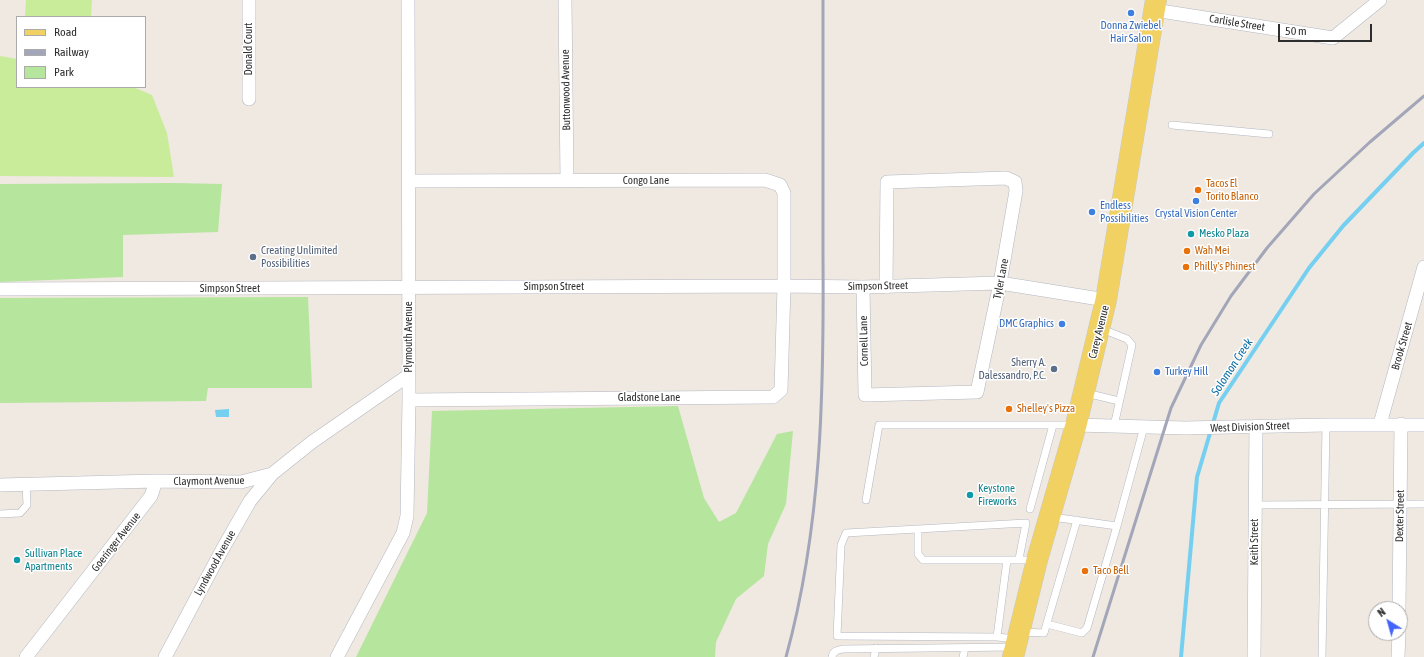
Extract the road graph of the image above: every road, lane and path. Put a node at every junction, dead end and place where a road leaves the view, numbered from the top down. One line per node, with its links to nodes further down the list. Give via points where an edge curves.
1 (249, 0): 6 (street, Donald Court)
2 (408, 0): 9 (street, Plymouth Avenue)
3 (565, 0): 10 (street, Buttonwood Avenue)
4 (1380, 0): 5 (street, Carlisle Street, via 1333,38)
5 (1155, 5): 18 (main road, Carey Avenue)
6 (249, 98)
7 (1172, 125): 8 (lane)
8 (1269, 134)
9 (409, 181): 10 (street, Congo Lane); 14 (street, Plymouth Avenue)
10 (567, 181): 13 (street, Congo Lane, via 765,180 780,184 784,193)
11 (1424, 267): 25 (street, Brook Street)
12 (1000, 283): 16 (street, Simpson Street); 16 (street, Tyler Lane, via 1016,191 1016,182 1006,178 888,182); 18 (street, Simpson Street); 22 (street, Tyler Lane, via 977,392)
13 (784, 286): 14 (street, Simpson Street); 15 (street, Simpson Street); 23 (street, Gladstone Lane, via 781,390 773,397)
14 (409, 287): 17 (street, Simpson Street); 20 (street, Plymouth Avenue)
15 (863, 287): 16 (street, Simpson Street); 22 (street, Cornell Lane)
16 (886, 287)
17 (0, 289)
18 (1106, 300): 19 (main road, Carey Avenue)
19 (1100, 328): 21 (main road, Carey Avenue); 24 (lane, via 1127,339 1132,345)
20 (409, 375): 23 (street, Plymouth Avenue); 34 (street, Claymont Avenue, via 312,442)
21 (1084, 392): 24 (lane); 28 (main road, Carey Avenue)
22 (864, 395)
23 (409, 400): 59 (street, Plymouth Avenue, via 407,516 402,533)
24 (1119, 401): 31 (lane)
25 (1380, 424): 26 (street, West Division Street); 29 (street, West Division Street)
26 (1401, 424): 30 (street, West Division Street); 40 (street, Dexter Street)
27 (1053, 425): 28 (lane); 38 (lane, via 879,425); 43 (lane)
28 (1076, 425): 31 (street, West Division Street); 45 (main road, Carey Avenue)
29 (1326, 425): 32 (street, West Division Street); 42 (lane)
30 (1424, 425)
31 (1114, 426): 33 (street, West Division Street)
32 (1256, 426): 33 (street, West Division Street); 39 (street, Keith Street)
33 (1144, 427): 47 (lane)
34 (272, 474): 35 (street, Claymont Avenue, via 241,482); 58 (street, Lyndwood Avenue, via 250,501)
35 (156, 481): 36 (street, Claymont Avenue); 57 (street, Goeringer Avenue, via 151,496)
36 (26, 484): 37 (street, Claymont Avenue); 44 (lane, via 27,505 20,513)
37 (0, 485)
38 (866, 500)
39 (1255, 504): 42 (lane); 63 (street, Keith Street)
40 (1400, 504): 41 (lane); 42 (lane); 51 (street, Dexter Street)
41 (1424, 504)
42 (1324, 505): 64 (lane)
43 (1030, 509)
44 (0, 514)
45 (1050, 516): 46 (lane); 50 (main road, Carey Avenue)
46 (1077, 520): 47 (lane); 52 (lane)
47 (1117, 526): 52 (lane, via 1088,628 1082,633)
48 (918, 529): 49 (lane, via 918,554 923,560); 50 (lane, via 1026,523); 54 (lane, via 846,533 840,545 837,636)
49 (1007, 560): 50 (lane); 54 (lane)
50 (1028, 560): 54 (main road, Carey Avenue)
51 (1399, 601)
52 (1047, 624): 54 (lane, via 1044,633)
53 (1399, 641): 65 (street)
54 (1012, 642): 56 (lane)
55 (876, 648): 56 (lane); 60 (lane, via 843,649 836,651); 61 (lane)
56 (965, 648): 62 (lane)
57 (26, 657)
58 (165, 657)
59 (337, 657)
60 (832, 657)
61 (874, 657)
62 (963, 657)
63 (1254, 657)
64 (1322, 657)
65 (1398, 657)

